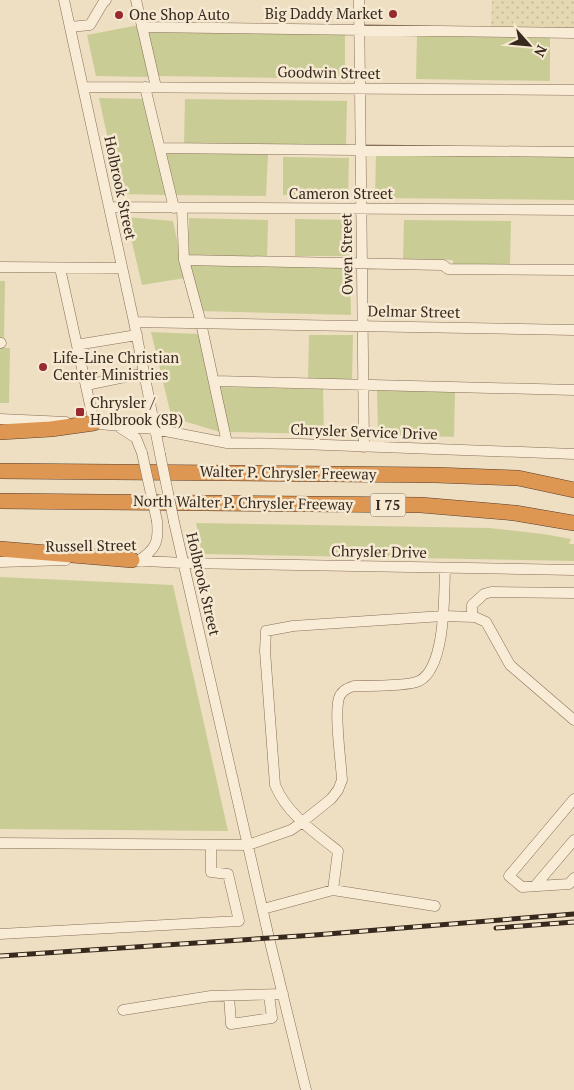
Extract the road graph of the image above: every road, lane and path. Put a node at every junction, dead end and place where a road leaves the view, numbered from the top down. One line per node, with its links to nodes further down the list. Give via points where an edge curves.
1 (64, 0): 5 (street, Holbrook Street)
2 (106, 0): 5 (street, via 90,25)
3 (136, 0): 6 (street)
4 (359, 0): 7 (street, Owen Street)
5 (70, 27): 9 (street, Holbrook Street)
6 (142, 27): 7 (street); 11 (street)
7 (359, 30): 8 (street); 12 (street, Owen Street)
8 (574, 33)
9 (83, 87): 10 (street, Goodwin Street); 17 (street, Holbrook Street)
10 (145, 87): 11 (street, Goodwin Street); 14 (street)
11 (156, 87): 12 (street, Goodwin Street)
12 (360, 88): 13 (street, Goodwin Street); 15 (street, Owen Street)
13 (574, 90)
14 (160, 148): 15 (street); 18 (street)
15 (361, 149): 16 (street); 19 (street, Owen Street)
16 (574, 152)
17 (109, 207): 18 (street, Cameron Street); 25 (street, Holbrook Street)
18 (178, 208): 19 (street, Cameron Street); 21 (street)
19 (361, 209): 20 (street, Cameron Street); 22 (street, Owen Street)
20 (574, 210)
21 (184, 260): 22 (street); 28 (street)
22 (362, 262): 26 (street, via 443,265 448,269); 29 (street, Owen Street)
23 (0, 267): 24 (street)
24 (60, 268): 25 (street); 38 (street)
25 (122, 268): 27 (street, Holbrook Street)
26 (574, 270)
27 (134, 322): 28 (street, Delmar Street); 31 (street, Holbrook Street)
28 (201, 323): 29 (street, Delmar Street); 33 (street)
29 (362, 326): 30 (street, Delmar Street); 35 (street, Owen Street)
30 (574, 330)
31 (136, 335): 32 (street, Holbrook Street); 34 (street, via 82,344)
32 (144, 373): 34 (street); 40 (street, Holbrook Street)
33 (214, 381): 35 (street); 42 (street)
34 (91, 384): 38 (street)
35 (363, 385): 36 (street); 43 (street, Owen Street)
36 (574, 390)
37 (0, 420): 38 (street)
38 (97, 423): 39 (street, Chrysler Service Drive); 41 (highway)
39 (115, 425): 40 (street, Chrysler Service Drive); 52 (street, bridge, via 136,438 157,521 157,541 151,552)
40 (155, 429): 42 (street, Chrysler Service Drive); 54 (street, Holbrook Street, bridge)
41 (0, 432)
42 (227, 443): 43 (street, Chrysler Service Drive)
43 (364, 447): 45 (street, Chrysler Service Drive)
44 (574, 450): 45 (street)
45 (558, 453): 46 (street, Chrysler Service Drive)
46 (574, 454)
47 (0, 471): 48 (highway, Walter P. Chrysler Freeway / I 75, via 435,475 518,478)
48 (574, 490)
49 (0, 501): 50 (highway, North Walter P. Chrysler Freeway / I 75, via 421,505 515,512)
50 (574, 523)
51 (0, 549): 52 (highway)
52 (135, 560): 53 (street, Russell Street); 54 (street, Russell Street)
53 (0, 562)
54 (183, 563): 55 (street, Chrysler Drive); 65 (street, Holbrook Street)
55 (445, 568): 56 (street, Chrysler Drive); 58 (street)
56 (574, 570)
57 (574, 593): 59 (street, via 484,594 472,605)
58 (443, 616): 59 (street); 62 (street, via 437,655 424,678 417,682 354,686 339,697 337,714 342,780 331,800); 62 (street, via 293,626 266,631 274,785)
59 (472, 617): 60 (street, via 486,622 510,665)
60 (574, 720)
61 (574, 798): 68 (street, via 509,876 522,887)
62 (301, 822): 65 (street, via 291,830); 69 (street, via 338,851)
63 (574, 840): 68 (street)
64 (0, 843): 66 (street)
65 (248, 845): 66 (street); 71 (street, Holbrook Street)
66 (211, 846): 72 (street, via 211,872 228,874 239,922)
67 (574, 878): 68 (street, via 570,884)
68 (535, 886)
69 (333, 890): 70 (street); 71 (street)
70 (434, 906)
71 (263, 909): 73 (street, Holbrook Street)
72 (0, 934)
73 (283, 994): 74 (street); 77 (street, Holbrook Street)
74 (269, 995): 75 (street); 75 (street, via 272,1018 231,1024)
75 (229, 996): 76 (street)
76 (122, 1010)
77 (306, 1090)

